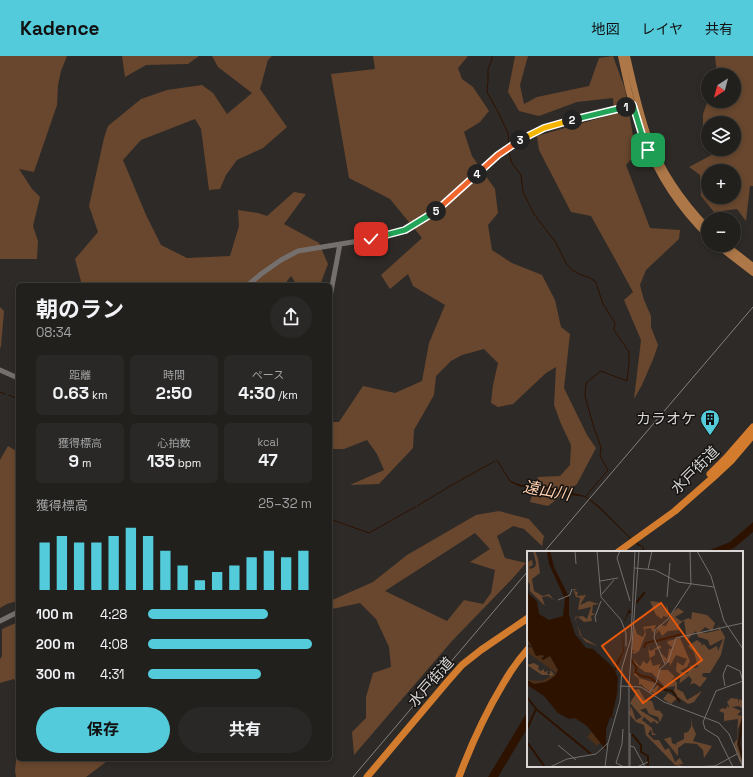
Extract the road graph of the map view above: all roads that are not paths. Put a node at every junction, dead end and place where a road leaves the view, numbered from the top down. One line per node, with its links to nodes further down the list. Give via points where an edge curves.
1 (621, 56): 3 (main road)
2 (627, 56): 3 (main road)
3 (636, 104): 4 (main road, via 668,176); 5 (main road, via 643,138 652,157 672,194); 6 (street, via 544,128 498,155 434,212 405,230)
4 (701, 220)
5 (701, 228)
6 (340, 244): 12 (street, via 298,251 281,260); 13 (street)
7 (728, 252): 9 (main road)
8 (732, 252): 9 (main road)
9 (738, 258): 10 (main road)
10 (750, 265): 11 (main road)
11 (753, 273)
12 (250, 283)
13 (332, 286)
14 (0, 370): 15 (street)
15 (16, 377)
16 (753, 427): 20 (highway, 水戸街道, via 692,493)
17 (753, 435): 19 (highway, 水戸街道)
18 (753, 441): 19 (main road)
19 (731, 460): 20 (highway, 水戸街道, via 675,511)
20 (652, 527): 21 (highway, 水戸街道)
21 (619, 551)
22 (16, 613): 24 (street)
23 (527, 619): 26 (highway, 水戸街道, via 462,665)
24 (0, 621)
25 (527, 650): 27 (highway, via 514,666 489,708)
26 (367, 777)
27 (459, 777)

